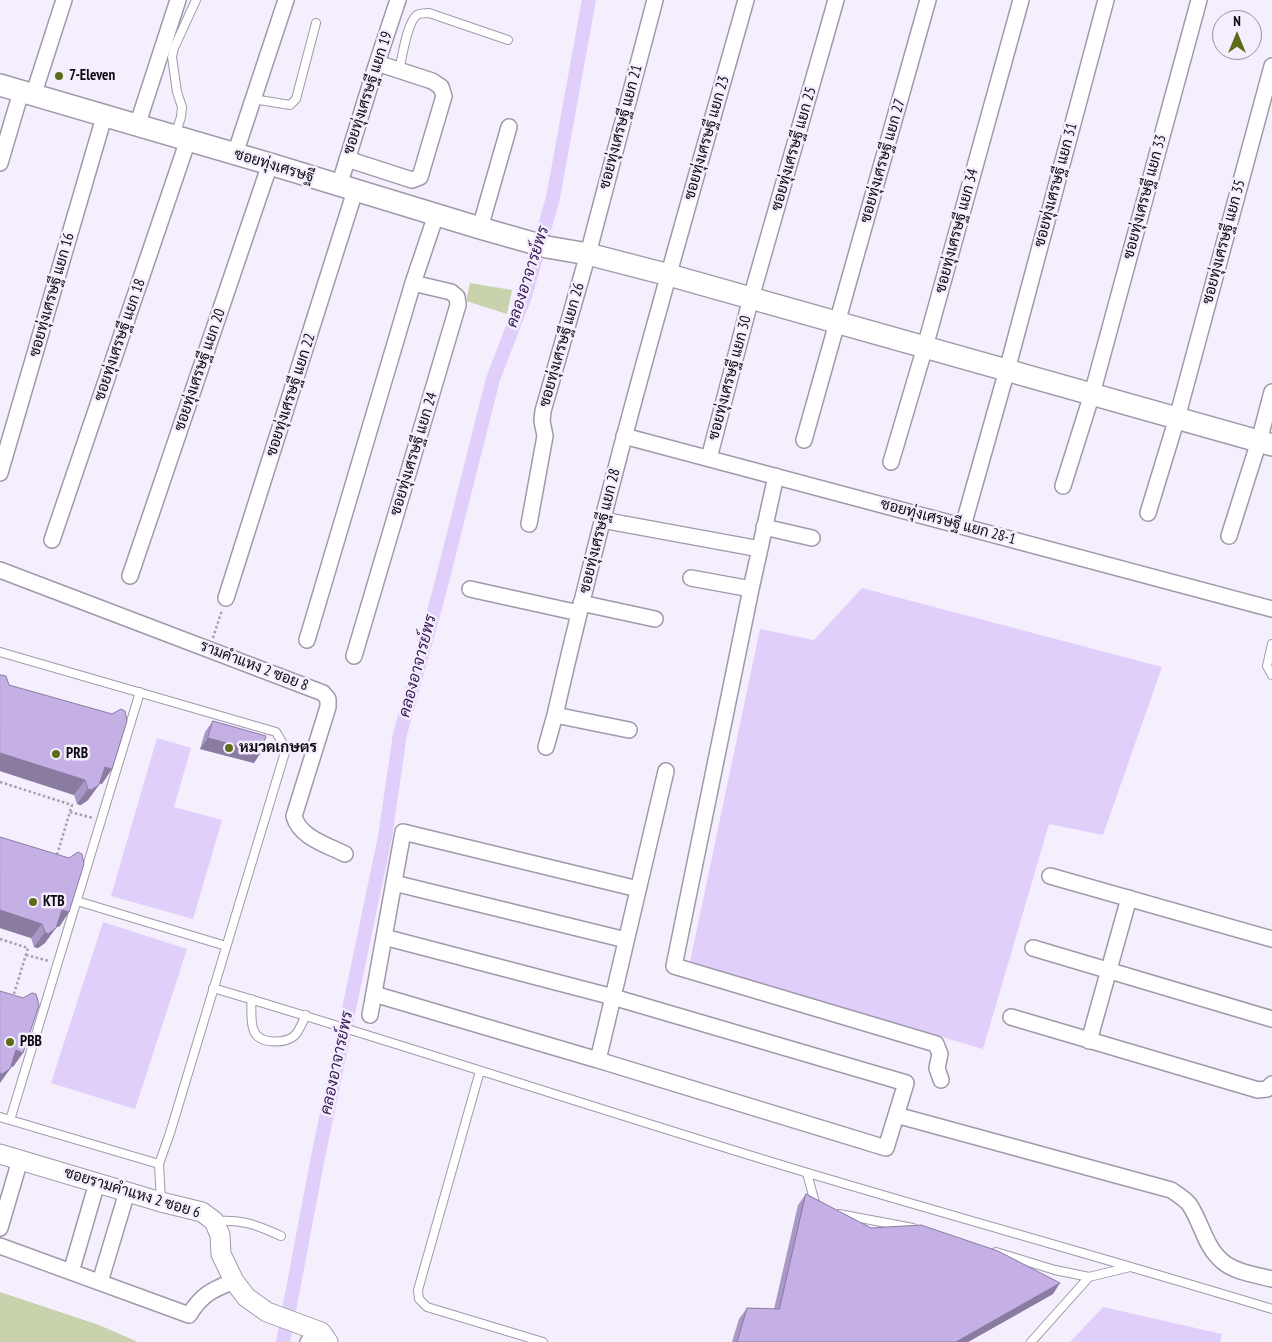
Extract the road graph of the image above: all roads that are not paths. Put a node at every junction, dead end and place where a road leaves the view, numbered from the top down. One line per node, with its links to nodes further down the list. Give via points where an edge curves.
1 (64, 0): 19 (street)
2 (178, 0): 22 (street)
3 (196, 0): 24 (lane, via 172,57 182,108)
4 (286, 0): 20 (street)
5 (398, 0): 15 (street, ซอยทุ่งเศรษฐี แยก 19)
6 (655, 0): 32 (street, ซอยทุ่งเศรษฐี แยก 21)
7 (746, 0): 33 (street, ซอยทุ่งเศรษฐี แยก 23)
8 (836, 0): 35 (street, ซอยทุ่งเศรษฐี แยก 25)
9 (928, 0): 36 (street, ซอยทุ่งเศรษฐี แยก 27)
10 (1021, 0): 37 (street, ซอยทุ่งเศรษฐี แยก 34)
11 (1106, 0): 38 (street, ซอยทุ่งเศรษฐี แยก 31)
12 (1199, 0): 40 (street, ซอยทุ่งเศรษฐี แยก 33)
13 (316, 22): 20 (lane, via 296,99 290,105)
14 (508, 40): 17 (lane, via 422,13 411,23)
15 (377, 63): 17 (street); 26 (street, ซอยทุ่งเศรษฐี แยก 19)
16 (1272, 66): 41 (street, ซอยทุ่งเศรษฐี แยก 35)
17 (399, 71): 26 (street, via 432,81 444,96 420,177 412,180)
18 (0, 85): 19 (main road, ซอยทุ่งเศรษฐี)
19 (27, 94): 21 (main road, ซอยทุ่งเศรษฐี); 27 (street)
20 (253, 99): 25 (street)
21 (104, 117): 22 (main road, ซอยทุ่งเศรษฐี); 47 (street, ซอยทุ่งเศรษฐี แยก 16)
22 (137, 126): 24 (main road, ซอยทุ่งเศรษฐี)
23 (508, 127): 31 (street)
24 (181, 138): 25 (main road, ซอยทุ่งเศรษฐี); 57 (street, ซอยทุ่งเศรษฐี แยก 18)
25 (235, 154): 28 (main road, ซอยทุ่งเศรษฐี)
26 (347, 159): 29 (street, ซอยทุ่งเศรษฐี แยก 19)
27 (0, 163)
28 (270, 164): 29 (main road, ซอยทุ่งเศรษฐี); 60 (street, ซอยทุ่งเศรษฐี แยก 20)
29 (347, 188): 30 (main road, ซอยทุ่งเศรษฐี); 64 (street, ซอยทุ่งเศรษฐี แยก 22)
30 (436, 215): 31 (main road, ซอยทุ่งเศรษฐี); 34 (street)
31 (480, 228): 32 (main road, ซอยทุ่งเศรษฐี)
32 (588, 254): 33 (main road, ซอยทุ่งเศรษฐี); 52 (street, ซอยทุ่งเศรษฐี แยก 26, via 543,411 545,436)
33 (668, 275): 35 (main road, ซอยทุ่งเศรษฐี); 42 (street, ซอยทุ่งเศรษฐี แยก 28)
34 (413, 283): 68 (street); 71 (street, ซอยทุ่งเศรษฐี แยก 24, via 451,292 458,297 458,305)
35 (751, 298): 36 (main road, ซอยทุ่งเศรษฐี); 45 (street, ซอยทุ่งเศรษฐี แยก 30)
36 (837, 323): 37 (main road, ซอยทุ่งเศรษฐี); 43 (street, ซอยทุ่งเศรษฐี แยก 27)
37 (925, 347): 38 (main road, ซอยทุ่งเศรษฐี); 46 (street, ซอยทุ่งเศรษฐี แยก 34)
38 (1007, 370): 40 (main road, ซอยทุ่งเศรษฐี); 53 (street, ซอยทุ่งเศรษฐี แยก 31)
39 (1272, 392): 44 (street)
40 (1092, 394): 41 (main road, ซอยทุ่งเศรษฐี); 49 (street, ซอยทุ่งเศรษฐี แยก 33)
41 (1177, 418): 44 (main road, ซอยทุ่งเศรษฐี); 50 (street, ซอยทุ่งเศรษฐี แยก 35)
42 (624, 436): 45 (street, ซอยทุ่งเศรษฐี แยก 28-1); 51 (street, ซอยทุ่งเศรษฐี แยก 28)
43 (804, 440)
44 (1266, 443): 55 (street)
45 (709, 458): 48 (street, ซอยทุ่งเศรษฐี แยก 28-1)
46 (891, 462)
47 (0, 473)
48 (776, 476): 53 (street, ซอยทุ่งเศรษฐี แยก 28-1); 54 (street)
49 (1063, 486)
50 (1148, 513)
51 (602, 520): 58 (street); 65 (street, ซอยทุ่งเศรษฐี แยก 28)
52 (529, 524)
53 (963, 526): 66 (street, ซอยทุ่งเศรษฐี แยก 28-1)
54 (764, 527): 56 (street); 58 (street)
55 (1229, 536)
56 (812, 538)
57 (52, 540)
58 (760, 549): 63 (street)
59 (0, 570): 78 (street, รามคำแหง 2 ซอย 8, via 323,693 328,707 294,816 296,826 304,833)
60 (130, 576)
61 (691, 578): 63 (street)
62 (470, 589): 65 (street)
63 (751, 589): 101 (street, via 674,966 936,1044 940,1054 937,1068)
64 (226, 598)
65 (580, 608): 67 (street); 74 (street, ซอยทุ่งเศรษฐี แยก 28)
66 (1272, 609)
67 (655, 618)
68 (307, 640)
69 (1272, 644): 72 (lane, via 1267,666)
70 (0, 652): 73 (lane)
71 (354, 656)
72 (1272, 675)
73 (140, 692): 83 (lane); 87 (lane, via 276,732 286,749)
74 (555, 715): 75 (street); 76 (street, ซอยทุ่งเศรษฐี แยก 28)
75 (629, 730)
76 (546, 747)
77 (666, 771): 81 (street)
78 (345, 854)
79 (1050, 876): 82 (street)
80 (394, 883): 81 (street, via 403,832); 84 (street); 86 (street)
81 (638, 889): 86 (street)
82 (1129, 898): 85 (street); 89 (street)
83 (77, 901): 87 (lane); 105 (lane)
84 (384, 938): 91 (street); 92 (street)
85 (1272, 939)
86 (626, 940): 92 (street)
87 (226, 946): 90 (lane)
88 (1033, 948): 89 (street)
89 (1109, 970): 97 (street); 98 (street)
90 (213, 988): 93 (lane); 108 (lane)
91 (374, 994): 95 (street); 99 (street)
92 (613, 997): 99 (street); 103 (street, via 906,1083)
93 (251, 999): 94 (lane); 94 (lane, via 253,1030 259,1038 267,1041 294,1036)
94 (306, 1015): 100 (lane)
95 (370, 1015)
96 (1011, 1017): 98 (street)
97 (1272, 1019)
98 (1090, 1041): 102 (street, via 1258,1090 1267,1089)
99 (598, 1060): 103 (street, via 886,1148)
100 (480, 1071): 109 (lane); 129 (lane, via 418,1290 419,1299 427,1307)
101 (941, 1080)
102 (1272, 1084)
103 (896, 1115): 124 (street, via 1171,1190 1189,1204 1222,1262)
104 (0, 1117): 105 (lane)
105 (10, 1120): 108 (lane)
106 (0, 1154): 107 (street, ซอยรามคำแหง 2 ซอย 6)
107 (20, 1160): 110 (street, ซอยรามคำแหง 2 ซอย 6); 116 (street)
108 (159, 1164): 112 (lane)
109 (807, 1172): 113 (lane, via 814,1203); 121 (lane)
110 (97, 1182): 111 (street, ซอยรามคำแหง 2 ซอย 6); 122 (street)
111 (127, 1192): 112 (street, ซอยรามคำแหง 2 ซอย 6); 126 (street)
112 (161, 1202): 115 (street, ซอยรามคำแหง 2 ซอย 6, via 202,1212)
113 (822, 1211)
114 (831, 1213): 117 (lane)
115 (214, 1221): 118 (lane, via 234,1220); 125 (street, ซอยรามคำแหง 2 ซอย 6, via 220,1234 221,1254)
116 (0, 1228)
117 (918, 1230)
118 (281, 1236)
119 (0, 1246): 122 (street)
120 (992, 1251): 123 (lane)
121 (1132, 1266): 123 (lane); 127 (lane)
122 (71, 1272): 126 (street)
123 (1089, 1277): 130 (lane)
124 (1272, 1279)
125 (234, 1281): 126 (street, via 206,1294 189,1315); 128 (street, ซอยรามคำแหง 2 ซอย 6, via 246,1297 268,1312 298,1323)
126 (100, 1282)
127 (1272, 1309)
128 (319, 1339)
129 (543, 1342)
130 (1031, 1342)

